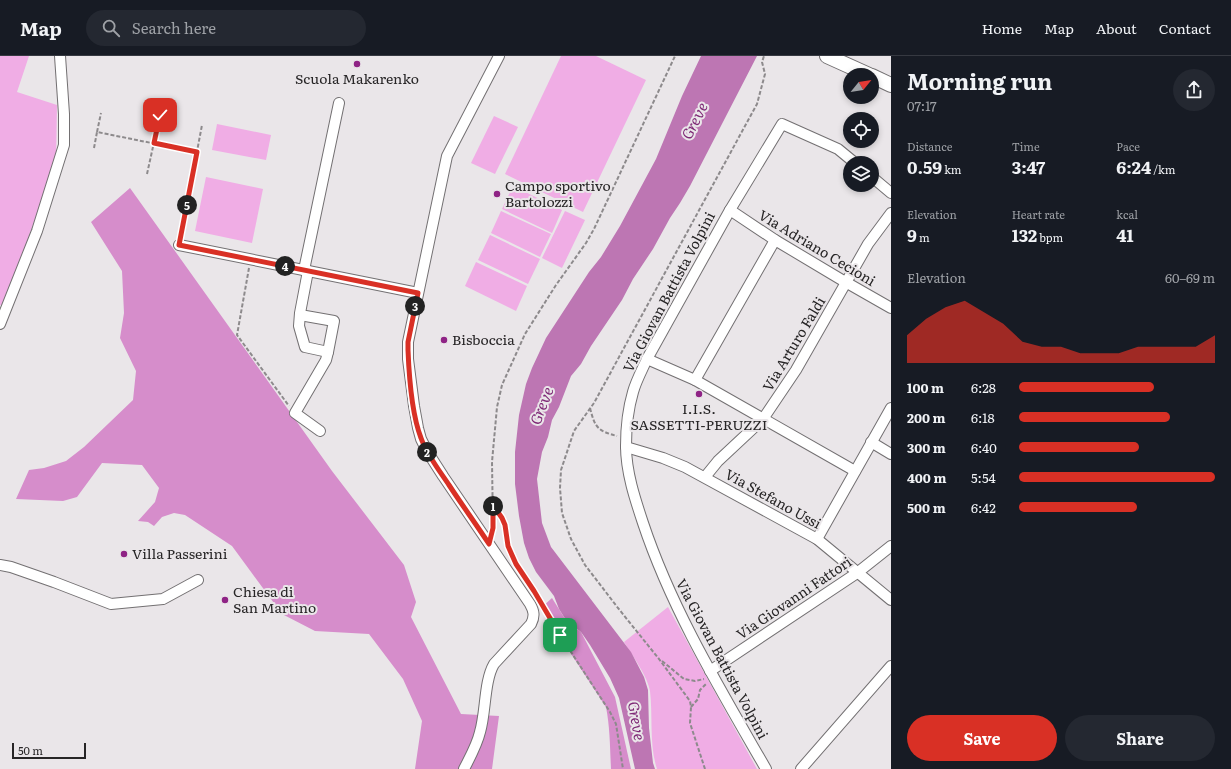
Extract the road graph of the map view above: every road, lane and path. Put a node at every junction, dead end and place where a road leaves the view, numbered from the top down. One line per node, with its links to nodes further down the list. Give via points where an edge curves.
1 (60, 56): 31 (street, via 64,145 37,231)
2 (499, 56): 28 (street, via 446,156)
3 (675, 56): 45 (path, via 594,229 525,334 502,385 497,407 492,462)
4 (764, 56): 35 (path, via 762,62 765,74 757,104)
5 (827, 56): 6 (main road)
6 (854, 68)
7 (879, 79): 8 (main road)
8 (891, 85)
9 (340, 103): 26 (street)
10 (101, 113): 13 (path)
11 (160, 115): 14 (path)
12 (202, 125): 16 (path)
13 (98, 132): 14 (path); 15 (path)
14 (154, 143): 16 (path); 18 (path)
15 (94, 148)
16 (197, 152): 24 (path)
17 (847, 156): 21 (street, Via Giovan Battista Volpini, via 838,148 782,124)
18 (147, 174)
19 (879, 183): 20 (street)
20 (891, 193)
21 (730, 210): 23 (street, Via Adriano Cecioni); 33 (street, Via Giovan Battista Volpini)
22 (891, 213): 27 (street, Via Arturo Faldi, via 868,244)
23 (775, 240): 27 (street, Via Adriano Cecioni); 34 (street)
24 (179, 245): 25 (street)
25 (251, 259): 26 (street); 37 (path, via 237,335)
26 (306, 271): 28 (street); 30 (street)
27 (846, 283): 29 (street, Via Adriano Cecioni); 38 (street, Via Arturo Faldi, via 796,370)
28 (418, 293): 47 (street, via 408,350 419,434 431,458)
29 (891, 308)
30 (300, 315): 32 (street, via 299,326 305,347); 32 (street, via 334,321)
31 (0, 324)
32 (328, 352): 37 (street, via 326,360)
33 (647, 359): 34 (street); 41 (street, Via Giovan Battista Volpini, via 633,392)
34 (695, 380): 38 (street)
35 (590, 408): 41 (path, via 593,422 597,427); 55 (path, via 574,431 561,470 562,513 570,539 585,565)
36 (891, 408): 40 (street)
37 (295, 412): 39 (street)
38 (763, 419): 43 (street); 44 (street, Via Arturo Faldi, via 718,461)
39 (320, 431)
40 (871, 442): 42 (street); 43 (street)
41 (626, 443): 44 (street, Via Stefano Ussi); 57 (street, Via Giovan Battista Volpini, via 636,501 650,546 690,635)
42 (891, 454)
43 (855, 471): 46 (street)
44 (705, 477): 46 (street, Via Stefano Ussi)
45 (493, 505): 47 (path, via 493,528); 50 (path, via 505,525 508,546)
46 (817, 539): 51 (street, Via Stefano Ussi)
47 (489, 544): 59 (street, via 530,604 534,618 492,668 480,732)
48 (891, 546): 51 (street, Via Giovanni Fattori)
49 (0, 565): 52 (street, via 111,604 163,599)
50 (519, 569)
51 (857, 573): 53 (street, Via Stefano Ussi); 57 (street, Via Giovanni Fattori)
52 (198, 580)
53 (891, 600)
54 (541, 604): 60 (path, via 616,724)
55 (659, 659): 57 (path, via 684,679 694,681); 58 (path, via 690,701)
56 (891, 666): 63 (street)
57 (711, 674): 58 (path, via 700,690 698,700); 62 (street, Via Giovan Battista Volpini)
58 (691, 707): 61 (path, via 690,723)
59 (464, 769)
60 (623, 769)
61 (706, 769)
62 (766, 769)
63 (801, 769)

